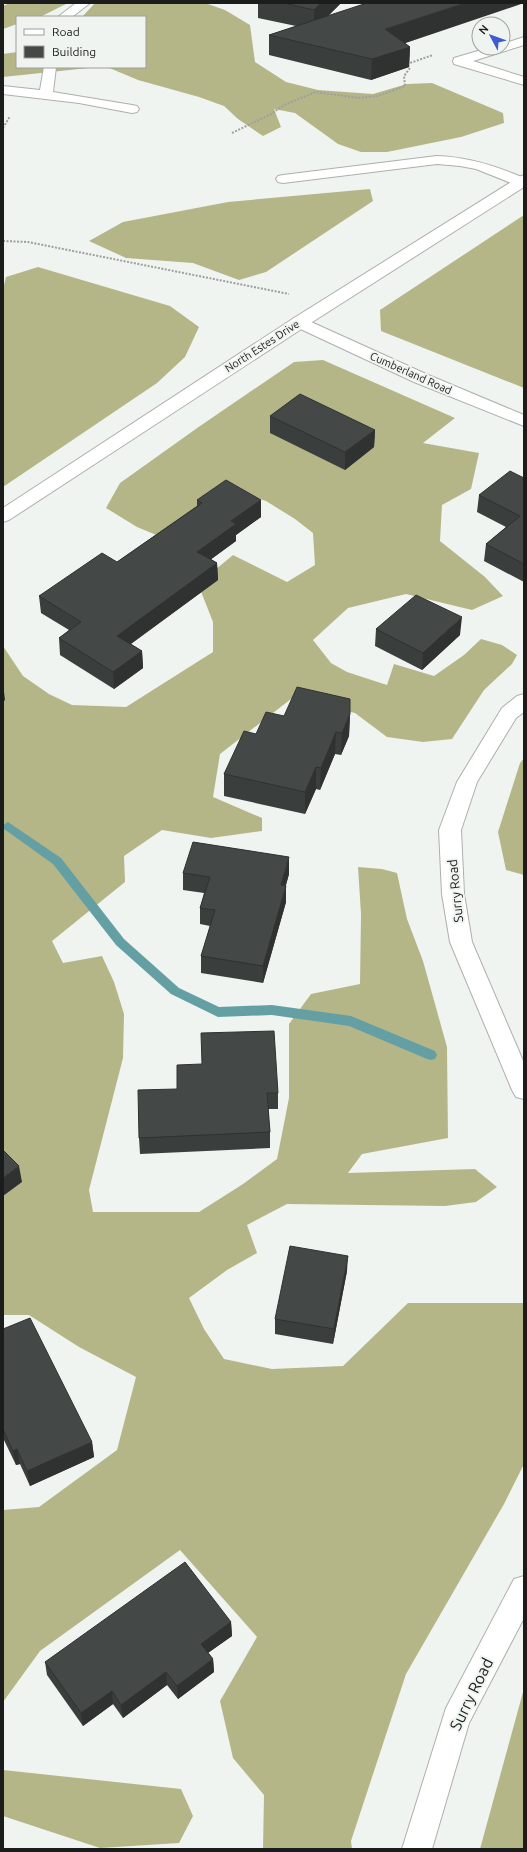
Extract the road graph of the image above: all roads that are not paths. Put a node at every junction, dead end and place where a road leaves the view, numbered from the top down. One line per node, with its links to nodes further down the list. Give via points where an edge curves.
1 (84, 3): 2 (lane)
2 (65, 16)
3 (524, 41): 4 (lane)
4 (511, 45)
5 (476, 56): 7 (lane, via 459,61)
6 (50, 68): 9 (lane)
7 (524, 81)
8 (3, 90): 9 (lane)
9 (46, 95): 10 (lane)
10 (132, 109)
11 (284, 178): 12 (lane, via 452,160 477,164)
12 (523, 181): 13 (street, North Estes Drive)
13 (300, 322): 14 (street, Cumberland Road, via 420,378); 15 (street, North Estes Drive)
14 (524, 421)
15 (3, 516)
16 (524, 701): 17 (street, Surry Road, via 509,713 467,782 450,830 453,894 461,942)
17 (524, 1090)
18 (524, 1589): 19 (street, Surry Road, via 456,1718)
19 (416, 1849)

